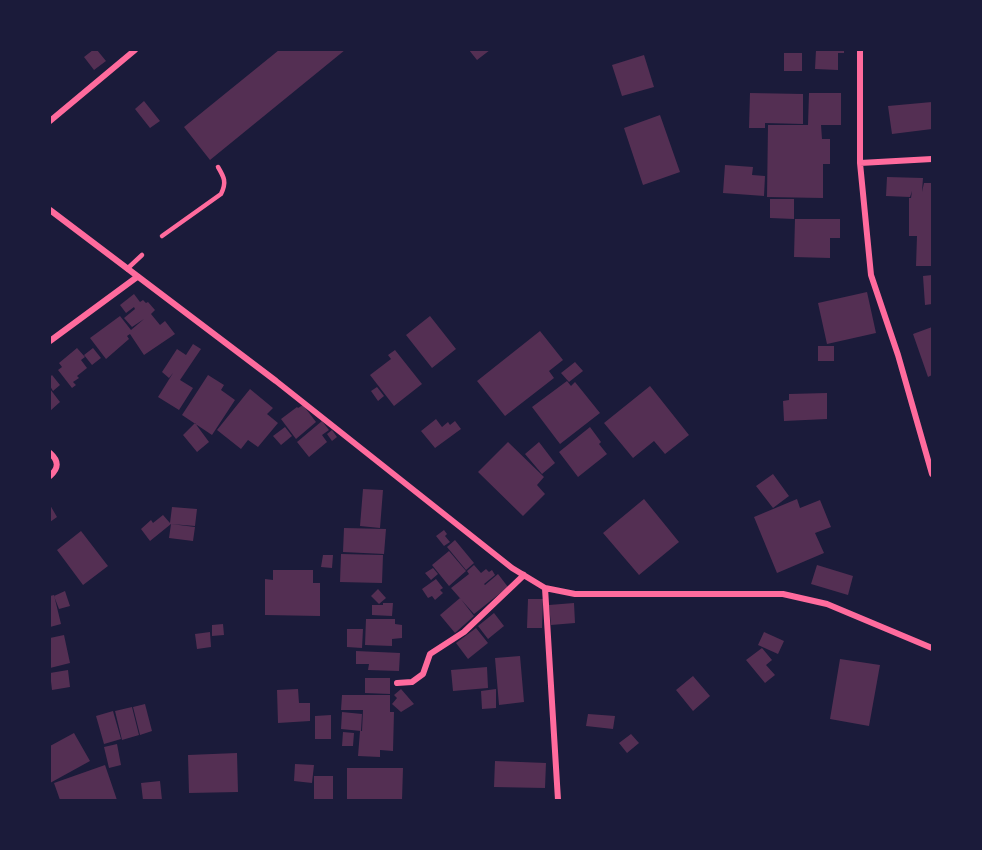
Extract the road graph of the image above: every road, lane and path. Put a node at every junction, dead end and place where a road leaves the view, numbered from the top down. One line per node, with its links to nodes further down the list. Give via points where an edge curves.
1 (135, 50): 3 (street)
2 (860, 50): 5 (street)
3 (50, 121)
4 (933, 159): 5 (street)
5 (860, 163): 14 (street, via 871,275)
6 (218, 167): 8 (lane, via 225,178 221,194)
7 (50, 210): 10 (street)
8 (162, 236)
9 (142, 255): 10 (lane)
10 (128, 269): 11 (street)
11 (137, 277): 12 (street); 16 (street)
12 (50, 341)
13 (50, 453): 15 (street, via 58,464)
14 (933, 474)
15 (50, 476)
16 (524, 575): 17 (street); 19 (street, via 464,632 430,654 423,674 412,682)
17 (545, 588): 18 (street, via 575,594 783,594 827,604); 20 (street)
18 (933, 648)
19 (397, 683)
20 (558, 801)

